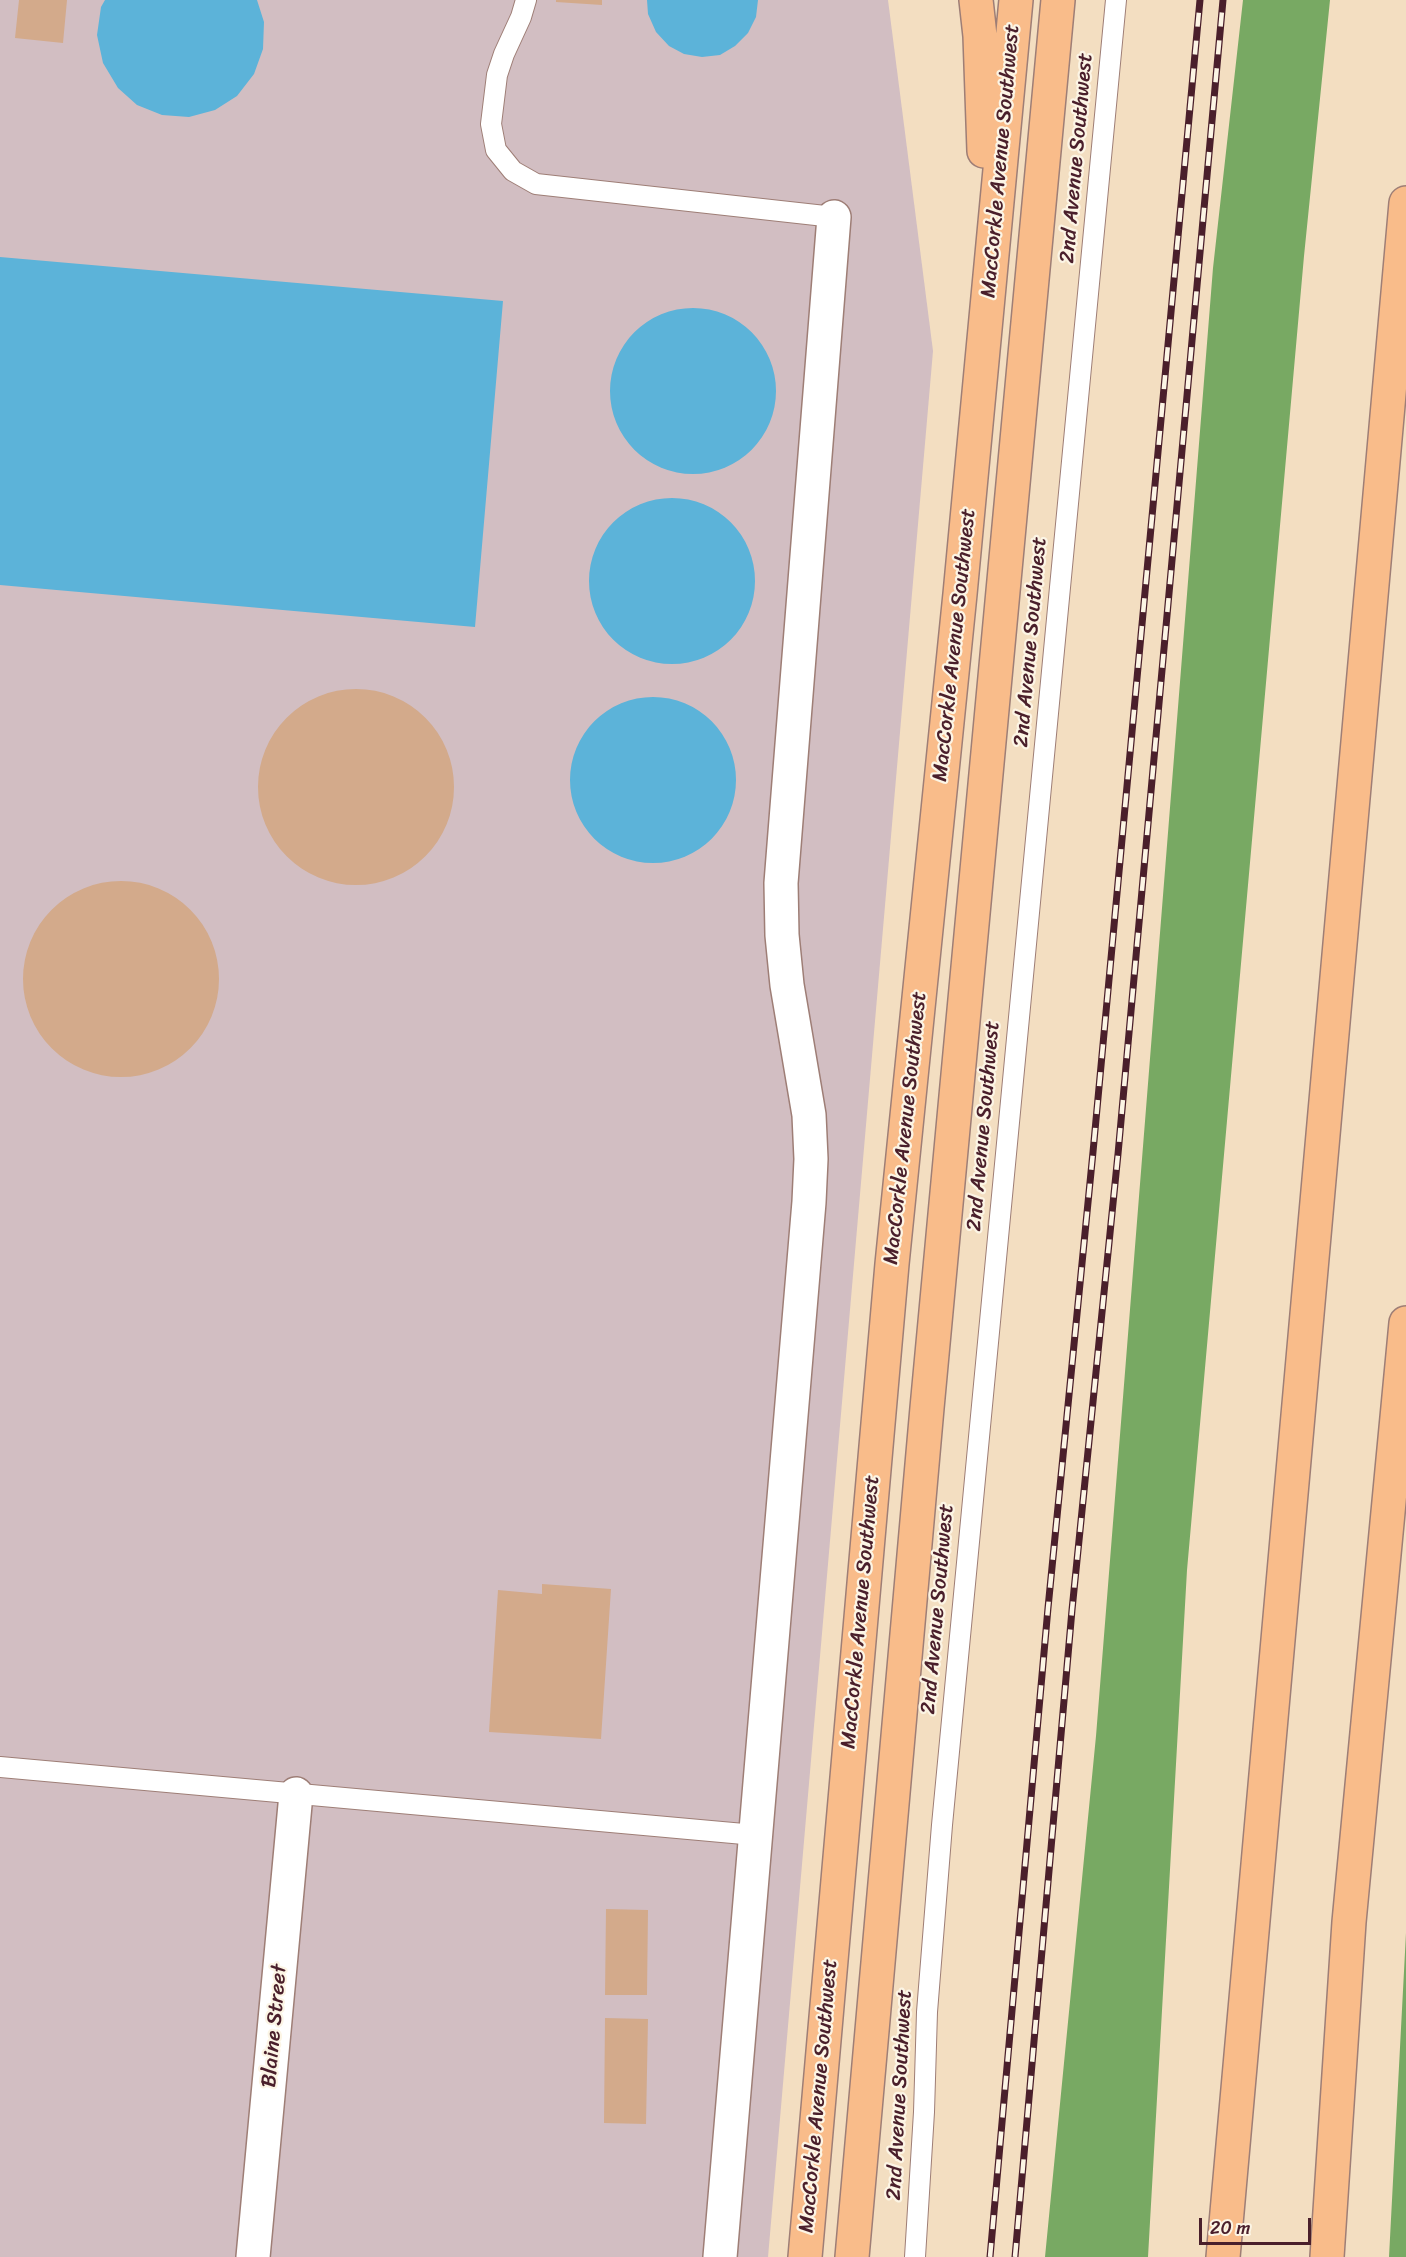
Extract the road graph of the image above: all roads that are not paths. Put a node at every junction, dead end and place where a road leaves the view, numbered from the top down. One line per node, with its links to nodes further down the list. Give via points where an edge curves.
1 (526, 0): 7 (lane, via 497,75 491,124 496,150 513,171 536,183)
2 (976, 0): 8 (main road)
3 (1016, 0): 8 (main road, MacCorkle Avenue Southwest)
4 (1058, 0): 16 (main road, MacCorkle Avenue Southwest)
5 (1116, 0): 17 (lane, 2nd Avenue Southwest, via 938,1860)
6 (1406, 203): 18 (main road)
7 (834, 217): 12 (street, via 781,883 787,985 803,1075 811,1159)
8 (989, 279): 15 (main road, MacCorkle Avenue Southwest, via 892,1264)
9 (1406, 1323): 19 (main road, via 1349,1922)
10 (0, 1767): 11 (lane)
11 (296, 1794): 12 (lane); 13 (street, Blaine Street)
12 (756, 1835): 14 (street)
13 (253, 2257)
14 (720, 2257)
15 (805, 2257)
16 (852, 2257)
17 (915, 2257)
18 (1223, 2257)
19 (1327, 2257)

